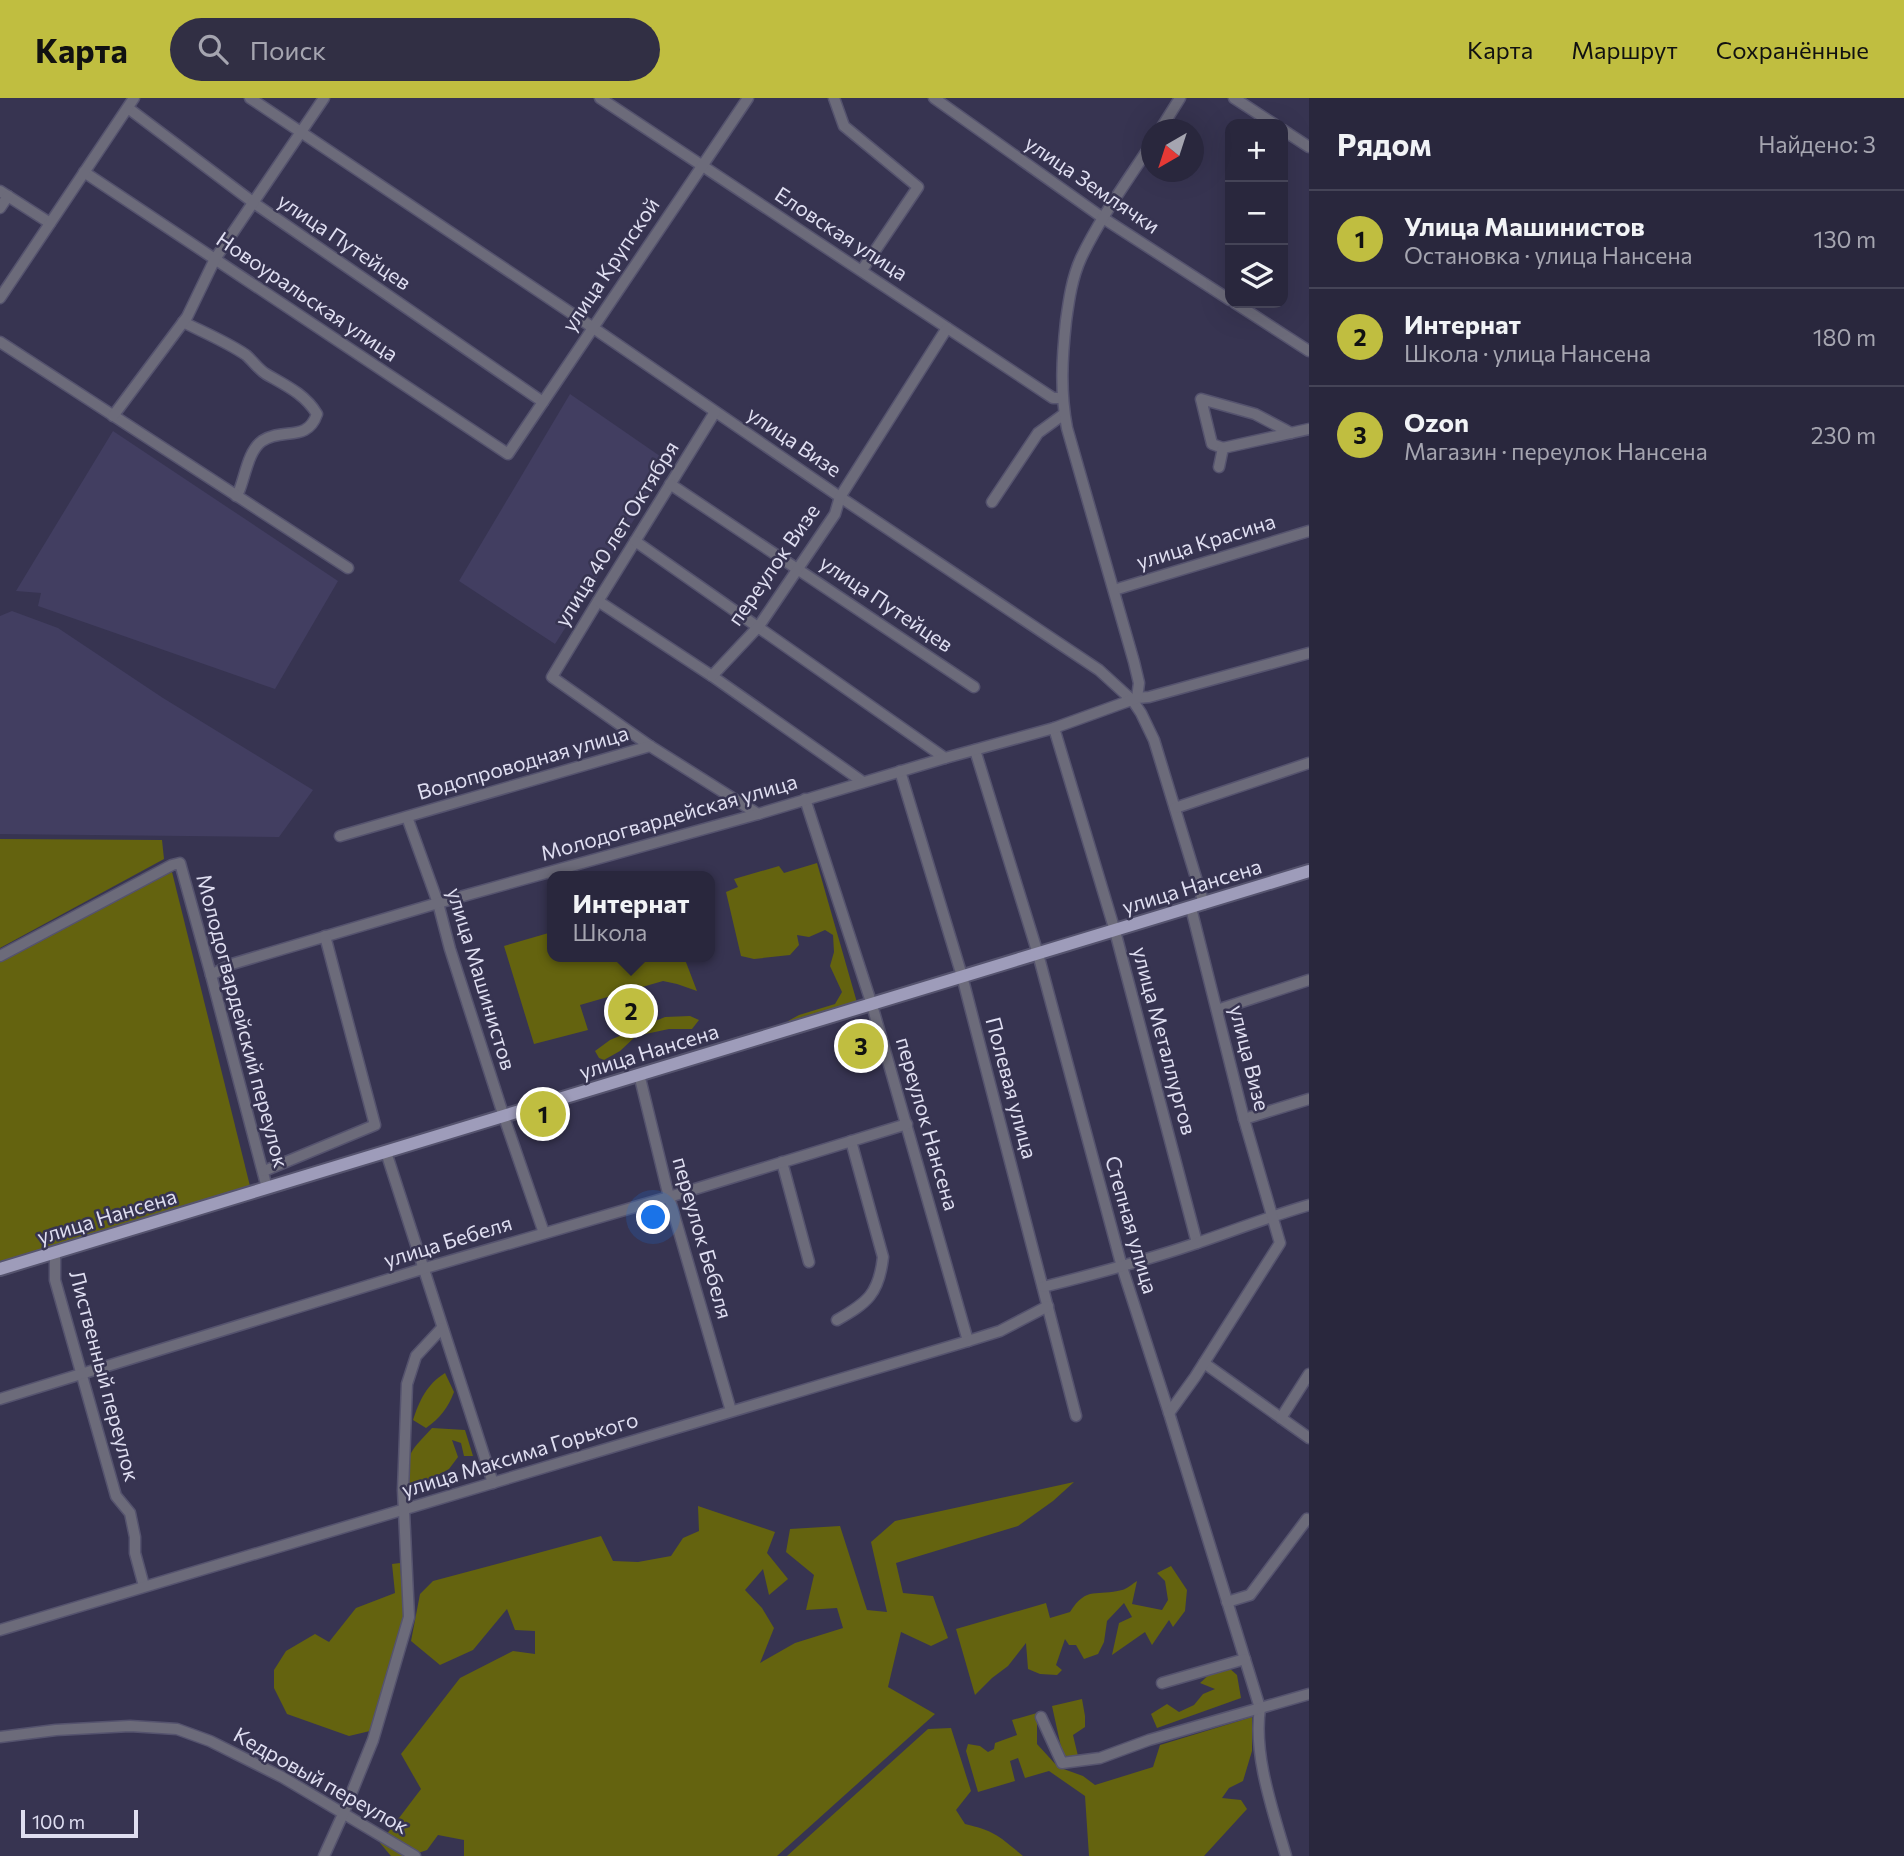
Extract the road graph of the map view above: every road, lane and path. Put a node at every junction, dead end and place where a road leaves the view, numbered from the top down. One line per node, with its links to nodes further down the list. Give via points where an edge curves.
1 (134, 98): 10 (street)
2 (250, 98): 13 (street, улица Визе)
3 (324, 98): 13 (street)
4 (600, 98): 17 (street, Еловская улица)
5 (748, 98): 17 (street, улица Крупской)
6 (834, 98): 25 (street, via 844,126 918,187)
7 (934, 98): 22 (street, улица Землячки)
8 (1180, 98): 11 (street)
9 (1234, 98): 12 (street)
10 (128, 108): 18 (street); 20 (street, улица Путейцев)
11 (1167, 119)
12 (1266, 119)
13 (300, 131): 20 (street); 30 (street, улица Визе)
14 (1288, 134): 15 (street)
15 (1309, 147)
16 (1141, 160): 22 (street)
17 (702, 166): 25 (street, Еловская улица); 30 (street, улица Крупской)
18 (84, 172): 23 (street); 24 (street, Новоуральская улица)
19 (4, 193): 21 (street); 23 (street)
20 (254, 203): 24 (street); 35 (street, улица Путейцев)
21 (0, 208)
22 (1103, 218): 26 (street, улица Землячки); 34 (street, via 1080,259 1070,290)
23 (50, 223): 27 (street)
24 (215, 259): 29 (street); 42 (street, Новоуральская улица)
25 (862, 270): 31 (street, Еловская улица)
26 (1225, 297)
27 (0, 298)
28 (1243, 308): 33 (street)
29 (183, 322): 38 (street); 45 (street, via 246,356 299,394 317,414 307,431 261,442)
30 (592, 327): 35 (street, улица Крупской); 36 (street, улица Визе)
31 (947, 328): 34 (street, Еловская улица, via 1053,398); 46 (street, переулок Визе)
32 (0, 342): 38 (street)
33 (1309, 351)
34 (1062, 398): 37 (street)
35 (543, 402): 42 (street, улица Крупской)
36 (715, 412): 44 (street, улица 40 лет Октября); 46 (street, улица Визе)
37 (1064, 414): 47 (street, via 1038,433); 52 (street)
38 (113, 416): 45 (street)
39 (1309, 429): 40 (street)
40 (1291, 433): 41 (street); 41 (street, via 1255,414 1200,399 1212,444)
41 (1223, 449): 43 (street)
42 (508, 454)
43 (1219, 467)
44 (670, 484): 49 (street, улица 40 лет Октября); 51 (street, улица Путейцев)
45 (236, 496): 50 (street)
46 (840, 497): 51 (street, переулок Визе, via 835,514); 58 (street, улица Визе, via 1073,652)
47 (992, 502)
48 (1309, 531): 52 (street, улица Красина)
49 (635, 541): 53 (street, улица 40 лет Октября); 54 (street)
50 (348, 568)
51 (798, 568): 54 (street, переулок Визе); 57 (street, улица Путейцев)
52 (1114, 590): 58 (street, via 1139,684)
53 (597, 601): 56 (street); 60 (street, улица 40 лет Октября, via 552,677)
54 (759, 626): 56 (street, переулок Визе); 62 (street)
55 (1309, 653): 58 (street, Молодогвардейская улица)
56 (712, 676): 65 (street)
57 (974, 687)
58 (1135, 700): 59 (street, Молодогвардейская улица); 67 (street, улица Визе, via 1154,740)
59 (1054, 728): 61 (street, Молодогвардейская улица); 76 (street, улица Металлургов)
60 (650, 746): 68 (street); 69 (street, Водопроводная улица)
61 (975, 750): 62 (street, Молодогвардейская улица); 78 (street, Степная улица)
62 (945, 758): 64 (street, Молодогвардейская улица)
63 (1309, 763): 67 (street)
64 (900, 771): 65 (street, Молодогвардейская улица); 81 (street, Полевая улица)
65 (863, 782): 66 (street, Молодогвардейская улица)
66 (805, 799): 68 (street, Молодогвардейская улица); 83 (street, переулок Нансена)
67 (1175, 808): 75 (street, улица Визе)
68 (758, 814): 71 (street, Молодогвардейская улица)
69 (407, 817): 70 (street, Водопроводная улица); 74 (street, улица Машинистов)
70 (341, 836)
71 (553, 871)
72 (1309, 871): 75 (main road, улица Нансена)
73 (547, 873): 74 (street, Молодогвардейская улица)
74 (438, 903): 77 (street, Молодогвардейская улица); 87 (street, улица Машинистов)
75 (1197, 906): 76 (main road, улица Нансена); 84 (street, улица Визе)
76 (1115, 931): 78 (main road, улица Нансена); 99 (street, улица Металлургов)
77 (325, 936): 80 (street, Молодогвардейская улица, via 232,964); 93 (street, via 375,1125)
78 (1038, 954): 81 (main road, улица Нансена); 102 (street, Степная улица)
79 (0, 956): 80 (street, Молодогвардейский переулок, via 180,863)
80 (211, 975): 93 (street, Молодогвардейский переулок)
81 (962, 976): 83 (main road, улица Нансена); 105 (street, Полевая улица)
82 (1309, 980): 84 (street)
83 (872, 1004): 85 (main road, улица Нансена); 89 (street, переулок Нансена)
84 (1217, 1010): 88 (street, улица Визе)
85 (639, 1074): 87 (main road, улица Нансена); 95 (street, переулок Бебеля)
86 (1309, 1099): 88 (street)
87 (504, 1117): 91 (main road, улица Нансена); 98 (street, улица Машинистов)
88 (1244, 1119): 97 (street, улица Визе)
89 (907, 1124): 90 (street, улица Бебеля); 109 (street, переулок Нансена)
90 (852, 1141): 92 (street, улица Бебеля); 107 (street, via 883,1257 874,1292)
91 (386, 1152): 94 (main road, улица Нансена); 104 (street)
92 (782, 1162): 95 (street, улица Бебеля); 101 (street)
93 (264, 1171): 94 (street, Молодогвардейский переулок)
94 (267, 1188): 100 (main road, улица Нансена)
95 (669, 1197): 98 (street, улица Бебеля); 114 (street, переулок Бебеля)
96 (1309, 1205): 97 (street)
97 (1272, 1216): 99 (street); 110 (street, улица Визе, via 1280,1242)
98 (544, 1233): 104 (street, улица Бебеля)
99 (1197, 1243): 102 (street)
100 (55, 1252): 103 (main road, улица Нансена); 111 (street, Лиственный переулок, via 55,1280)
101 (809, 1262)
102 (1122, 1267): 105 (street); 115 (street, Степная улица)
103 (0, 1269)
104 (422, 1269): 108 (street); 111 (street, улица Бебеля)
105 (1043, 1287): 106 (street, Полевая улица)
106 (1048, 1306): 109 (street, улица Максима Горького, via 1000,1331); 116 (street, Полевая улица)
107 (836, 1320)
108 (442, 1328): 119 (street); 120 (street, via 416,1356 407,1384)
109 (968, 1341): 114 (street, улица Максима Горького)
110 (1204, 1363): 115 (street, улица Визе); 117 (street)
111 (82, 1374): 113 (street, улица Бебеля); 122 (street, Лиственный переулок, via 116,1496 130,1513)
112 (1309, 1374): 117 (street)
113 (0, 1399)
114 (731, 1411): 119 (street, улица Максима Горького)
115 (1169, 1413): 123 (street, Степная улица)
116 (1076, 1416)
117 (1281, 1418): 118 (street)
118 (1309, 1438)
119 (493, 1483): 120 (street, улица Максима Горького)
120 (403, 1510): 122 (street, улица Максима Горького); 131 (street, via 410,1618 373,1740)
121 (1309, 1520): 123 (street, via 1250,1595)
122 (144, 1586): 124 (street, улица Максима Горького)
123 (1227, 1602): 125 (street, Степная улица)
124 (0, 1630)
125 (1244, 1659): 126 (street); 128 (street, Степная улица)
126 (1162, 1683)
127 (1309, 1694): 128 (street)
128 (1260, 1708): 129 (street, via 1100,1758 1062,1763); 134 (street, Степная улица, via 1262,1757)
129 (1041, 1717)
130 (0, 1737): 131 (street, Кедровый переулок, via 130,1726 177,1729 282,1777)
131 (343, 1814): 132 (street); 133 (street, Кедровый переулок)
132 (324, 1856)
133 (415, 1856)
134 (1286, 1856)

